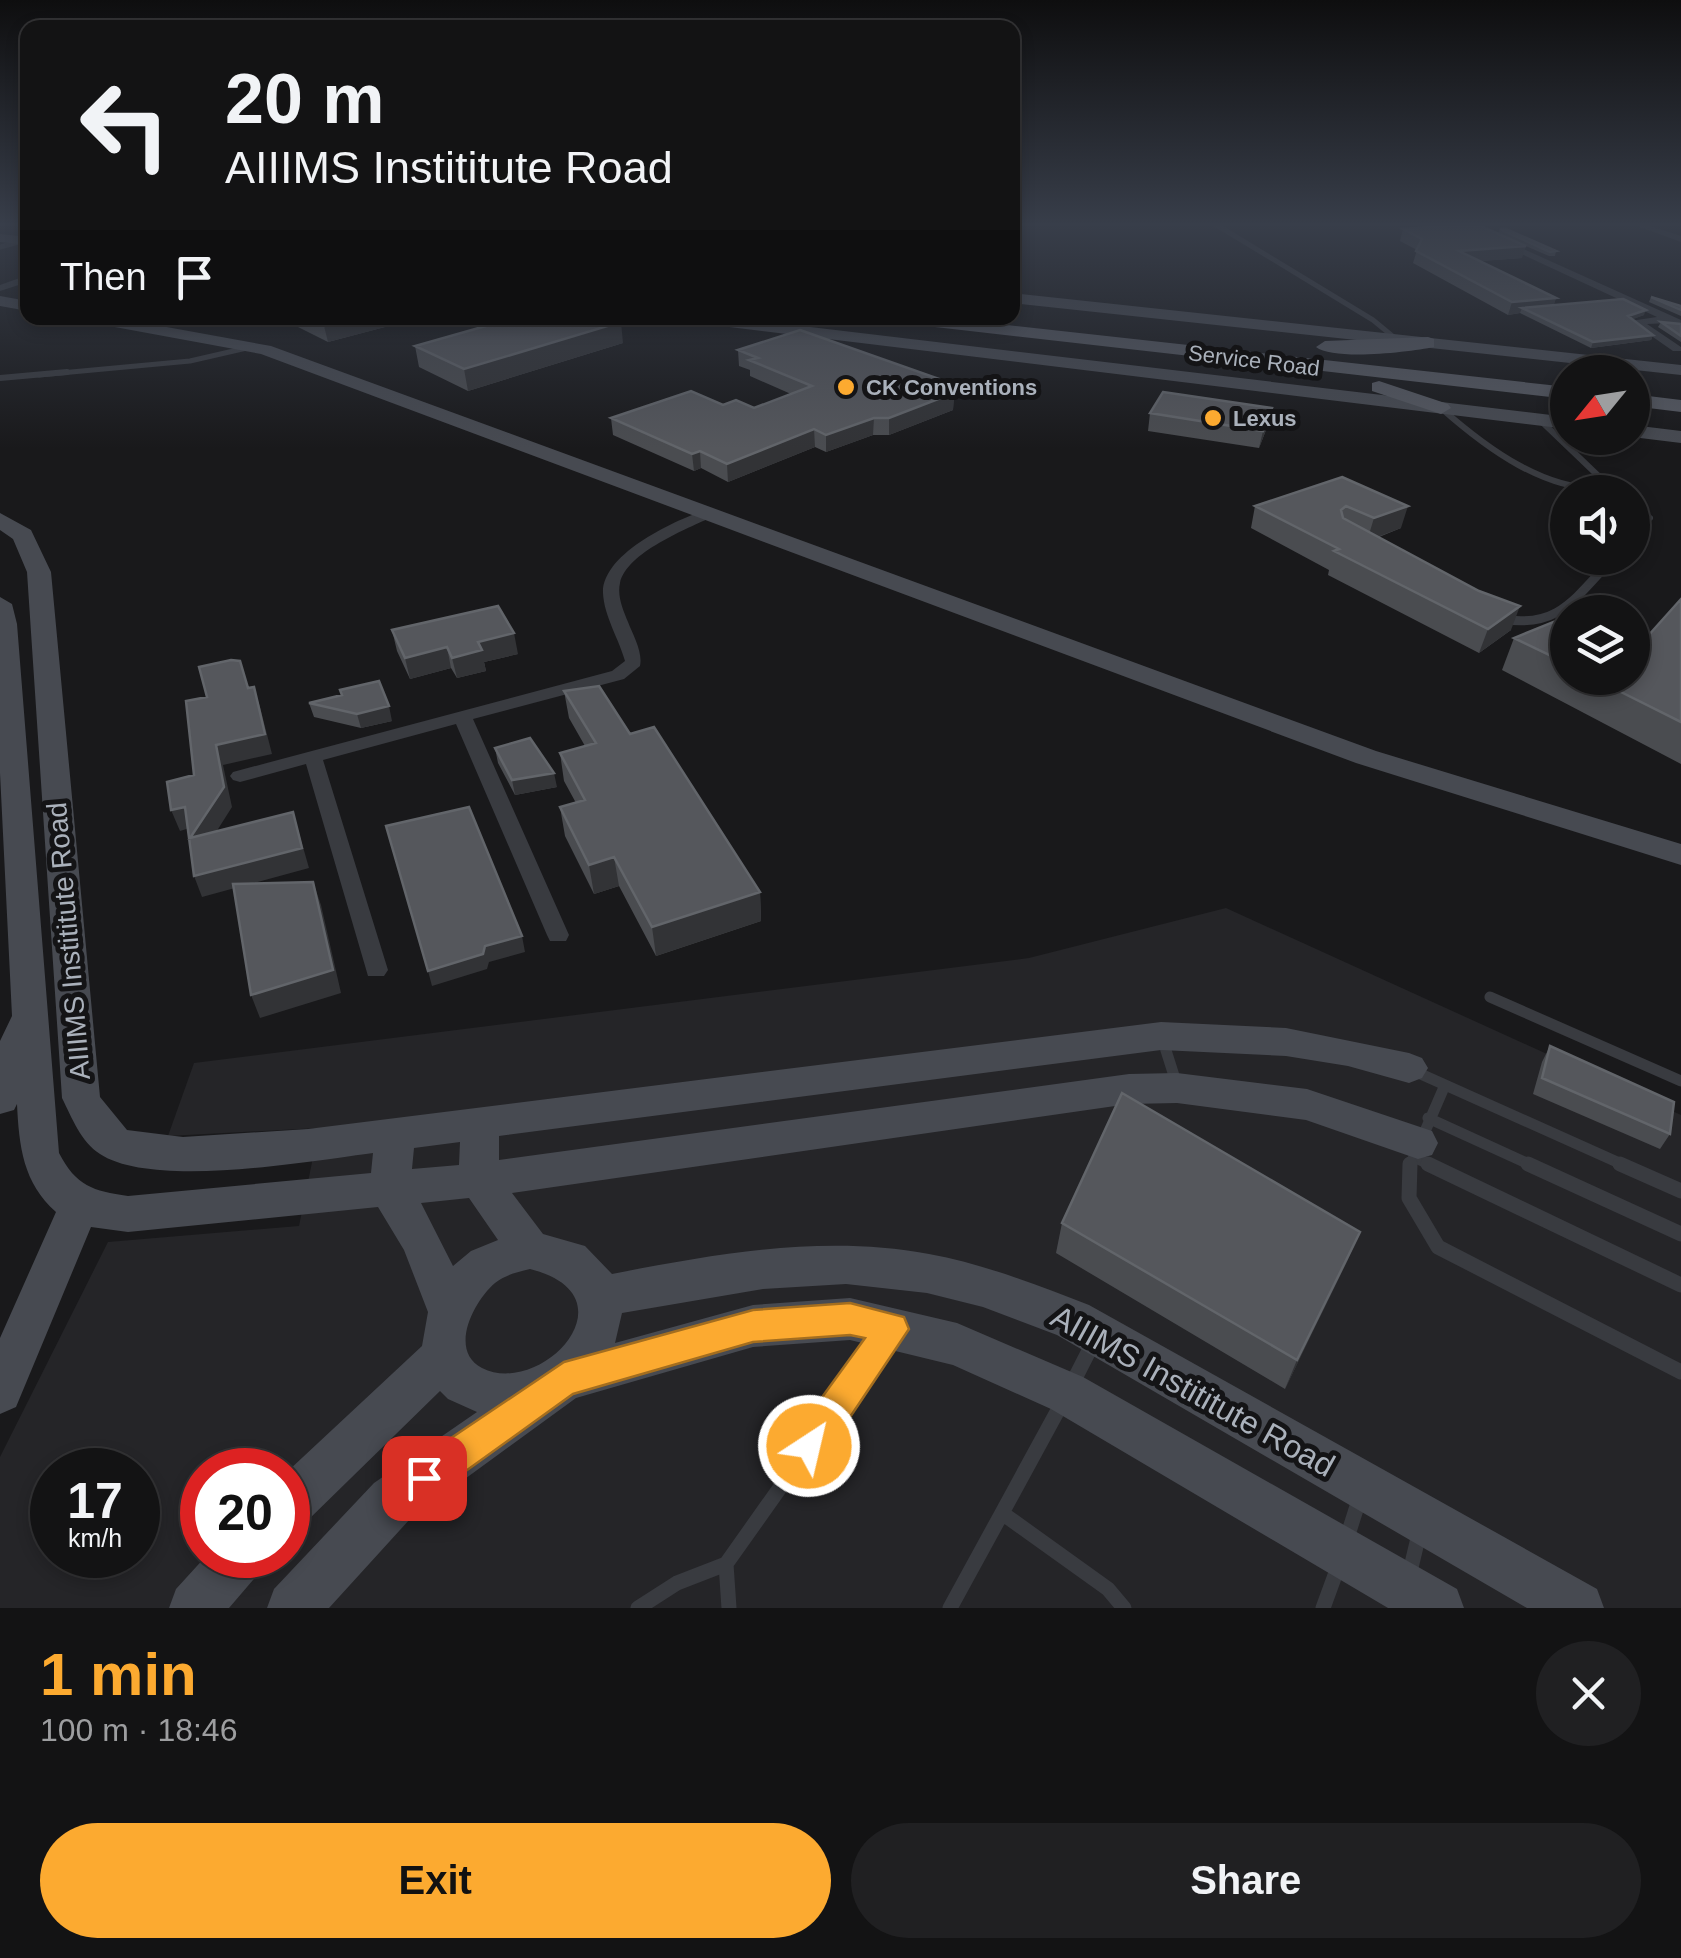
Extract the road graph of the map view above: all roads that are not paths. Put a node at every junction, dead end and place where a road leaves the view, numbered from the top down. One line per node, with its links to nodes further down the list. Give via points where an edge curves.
1 (1020, 299): 12 (street)
2 (1339, 299): 11 (lane)
3 (1627, 299): 6 (street)
4 (1020, 318): 12 (main road)
5 (1020, 318): 18 (main road)
6 (1677, 322): 15 (street, via 1635,321)
7 (130, 325): 14 (street)
8 (764, 325): 19 (street, Service Road)
9 (967, 325): 10 (main road)
10 (977, 326): 19 (main road); 20 (main road)
11 (1396, 339): 12 (street); 13 (street)
12 (1334, 340): 13 (main road)
13 (1428, 343): 16 (street)
14 (250, 347): 17 (lane, via 179,362); 32 (street)
15 (1677, 349)
16 (1681, 370)
17 (0, 378)
18 (1550, 380)
19 (1338, 385): 25 (main road)
20 (1550, 391)
21 (1650, 392): 22 (main road)
22 (1681, 395)
23 (1650, 402): 24 (main road)
24 (1681, 406)
25 (1441, 408): 26 (street); 30 (lane, via 1502,456)
26 (1540, 420): 27 (street); 31 (lane)
27 (1550, 421)
28 (1650, 433): 29 (street)
29 (1681, 437)
30 (1550, 475)
31 (1599, 475)
32 (708, 513): 37 (street, via 624,559 613,574 612,594 634,662 618,676); 40 (street, via 1366,757)
33 (0, 520): 52 (street, AIIIMS Instititute Road, via 23,534 39,572 81,1098 98,1129 122,1148 168,1154)
34 (1596, 575): 36 (lane, via 1550,620 1536,625)
35 (0, 604): 44 (street, AIIIMS Instititute Road)
36 (1496, 617)
37 (463, 718): 38 (street); 41 (street)
38 (313, 757): 39 (street); 42 (street)
39 (240, 776)
40 (1681, 856)
41 (558, 935)
42 (376, 970)
43 (1490, 997): 47 (lane)
44 (30, 1006): 50 (street); 57 (street, AIIIMS Instititute Road, via 39,1154 55,1186)
45 (1161, 1036): 46 (street, AIIIMS Instititute Road, via 1244,1036 1354,1051); 49 (lane); 51 (street, AIIIMS Instititute Road)
46 (1409, 1068): 48 (lane)
47 (1681, 1081)
48 (1445, 1084): 53 (lane); 56 (lane)
49 (1177, 1088): 53 (street, via 1307,1104); 54 (street)
50 (0, 1099)
51 (480, 1125): 52 (street, AIIIMS Instititute Road); 54 (street)
52 (395, 1135): 55 (street)
53 (1420, 1139): 58 (lane); 60 (lane); 66 (lane, via 1407,1190 1438,1247)
54 (478, 1180): 55 (street); 59 (street)
55 (390, 1190): 57 (street, via 128,1214); 62 (street, via 422,1242)
56 (1681, 1191)
57 (80, 1207): 68 (street)
58 (1681, 1234)
59 (530, 1250): 61 (street, via 576,1261); 62 (street, via 482,1268)
60 (1681, 1286)
61 (600, 1297): 64 (street, AIIIMS Instititute Road, via 760,1271 863,1265 999,1291); 67 (street, via 593,1345)
62 (448, 1308): 65 (street)
63 (892, 1329): 67 (street, via 850,1319 753,1326); 69 (street, via 957,1345); 75 (lane)
64 (1098, 1335): 69 (lane); 71 (street, AIIIMS Instititute Road)
65 (445, 1355): 67 (street, via 475,1390 500,1396 527,1395); 70 (street)
66 (1681, 1372)
67 (564, 1379): 79 (street, via 392,1501)
68 (0, 1391)
69 (1067, 1394): 72 (lane); 74 (street)
70 (310, 1483)
71 (1363, 1486): 73 (street, AIIIMS Instititute Road); 74 (lane)
72 (1002, 1512): 82 (lane); 83 (lane, via 1108,1589)
73 (1422, 1519): 77 (lane); 85 (street, AIIIMS Instititute Road)
74 (1342, 1553): 77 (street); 84 (lane)
75 (726, 1564): 80 (lane); 81 (lane)
76 (221, 1578): 78 (street)
77 (1414, 1602)
78 (194, 1608)
79 (293, 1608)
80 (638, 1608)
81 (729, 1608)
82 (950, 1608)
83 (1124, 1608)
84 (1323, 1608)
85 (1578, 1608)

